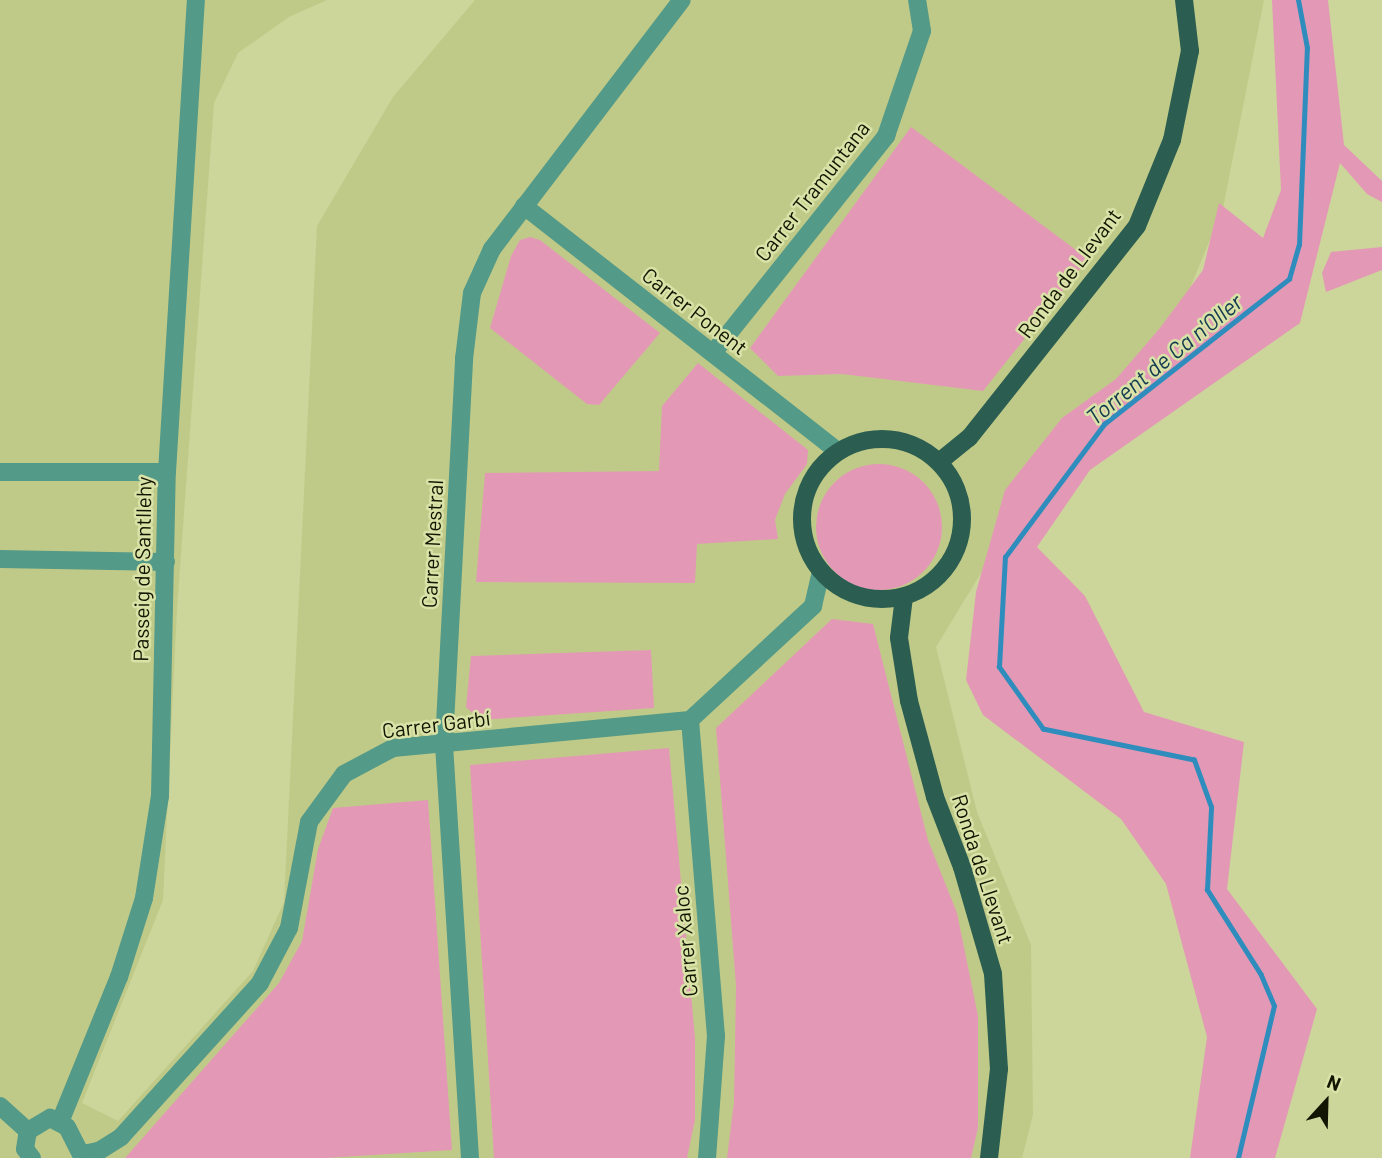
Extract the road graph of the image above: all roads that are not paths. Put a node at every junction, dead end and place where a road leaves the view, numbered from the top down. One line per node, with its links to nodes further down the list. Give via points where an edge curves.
1 (196, 0): 10 (street, Passeig de Santllehy)
2 (682, 0): 5 (street, Carrer Mestral)
3 (917, 0): 6 (street, Carrer Tramuntana, via 922,30 886,136)
4 (1184, 0): 8 (main road, Ronda de Llevant, via 1190,51 1172,140 1137,226 969,438)
5 (524, 206): 6 (street, Carrer Ponent); 16 (street, Carrer Mestral, via 492,249 472,293 464,359)
6 (713, 354): 7 (street, Carrer Ponent)
7 (838, 451): 8 (main road, via 862,440 891,439 916,446); 13 (main road, via 813,478 801,512 802,533)
8 (939, 461): 14 (main road, via 961,499 962,530 954,557 925,587)
9 (0, 472): 10 (street)
10 (167, 472): 12 (street, Passeig de Santllehy)
11 (0, 559): 12 (street)
12 (166, 562): 18 (street, Passeig de Santllehy, via 160,796 144,898 119,977)
13 (821, 571): 14 (main road, via 843,589 865,596); 15 (street, via 813,606)
14 (904, 597): 24 (main road, Ronda de Llevant, via 899,638 909,701 934,797 962,867 993,974 999,1069)
15 (690, 720): 16 (street, Carrer Garbí); 23 (street, Carrer Xaloc, via 716,1036)
16 (444, 743): 20 (street, Carrer Garbí, via 374,755 330,788 304,835 289,928 260,983 121,1136 110,1146); 22 (street, Carrer Mestral)
17 (0, 1106): 19 (street)
18 (61, 1122): 19 (street, via 41,1120); 20 (street)
19 (28, 1131): 21 (street, via 25,1149)
20 (83, 1156)
21 (32, 1158)
22 (470, 1158)
23 (707, 1158)
24 (989, 1158)

